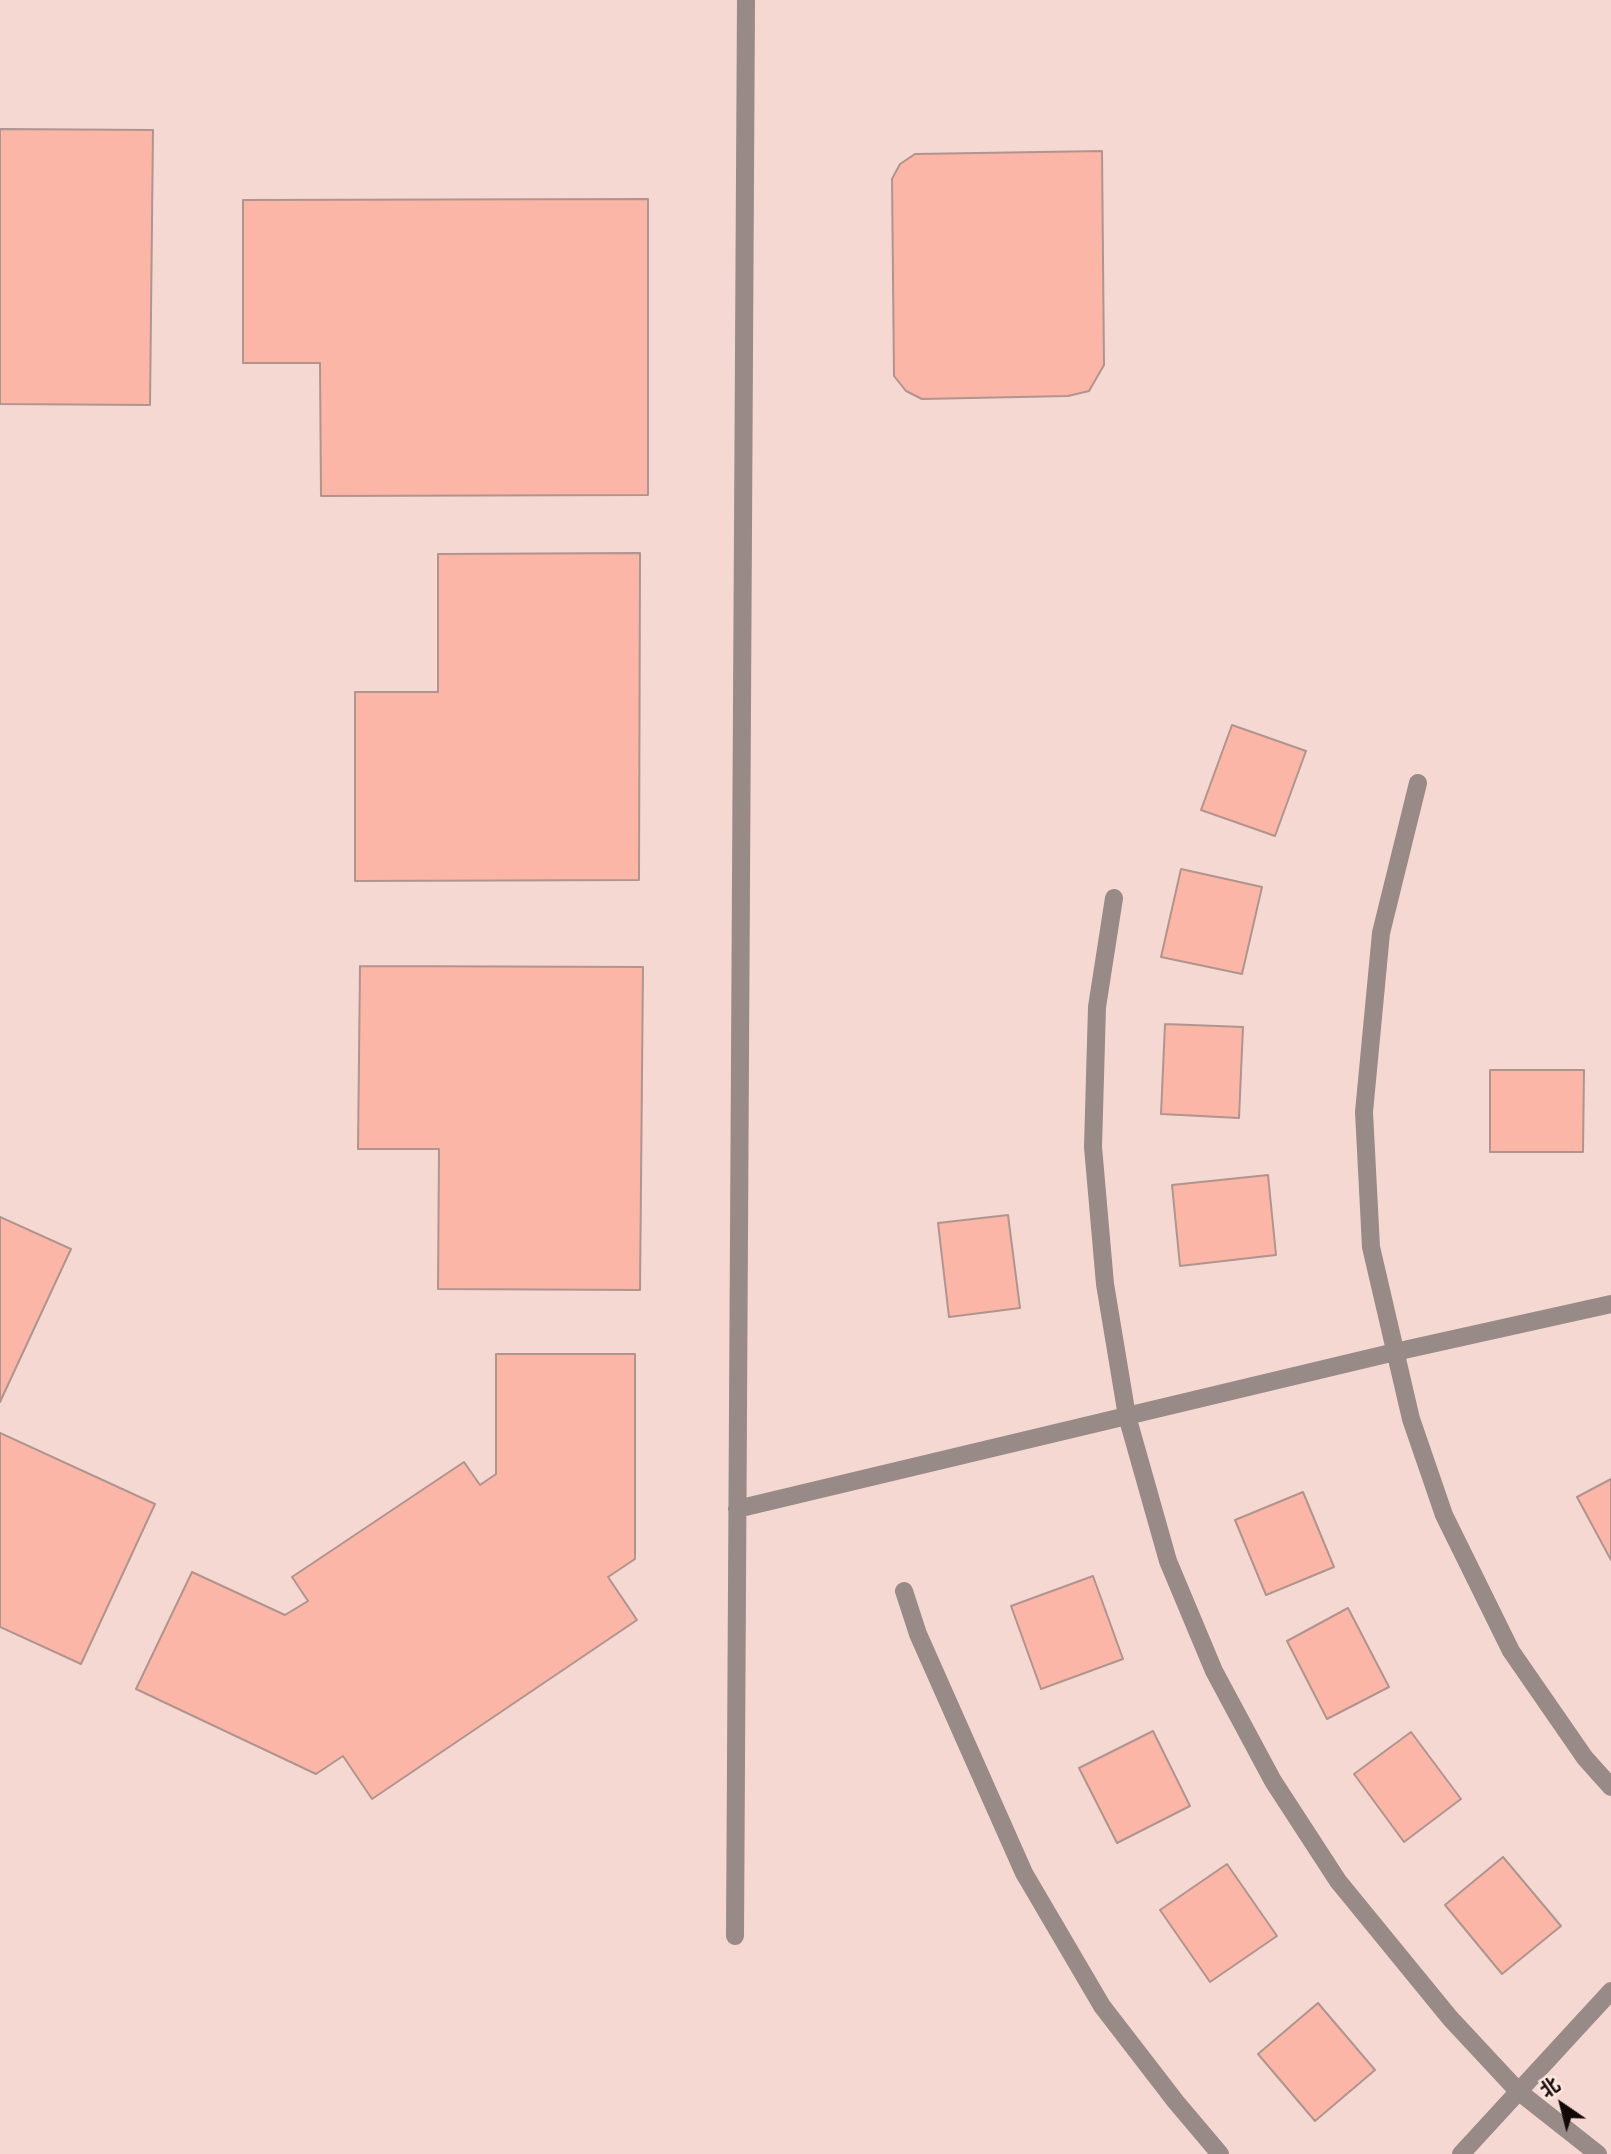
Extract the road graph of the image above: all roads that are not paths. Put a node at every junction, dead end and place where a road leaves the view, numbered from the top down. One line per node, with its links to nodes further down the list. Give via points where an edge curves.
1 (746, 0): 7 (lane)
2 (1418, 783): 5 (lane, via 1381,933 1364,1112 1371,1247)
3 (1114, 898): 6 (lane, via 1097,1007 1093,1147 1105,1284)
4 (1611, 1304): 5 (lane)
5 (1395, 1352): 6 (lane); 9 (lane, via 1410,1419 1444,1515 1511,1651 1585,1758)
6 (1127, 1416): 7 (lane); 12 (lane, via 1168,1561 1214,1671 1273,1781 1338,1881 1450,2018)
7 (737, 1509): 10 (lane)
8 (904, 1591): 13 (lane, via 918,1634 1024,1873 1102,2006)
9 (1611, 1787)
10 (736, 1936)
11 (1611, 1991): 12 (lane)
12 (1518, 2091): 14 (lane); 15 (lane)
13 (1220, 2154)
14 (1461, 2154)
15 (1598, 2154)

